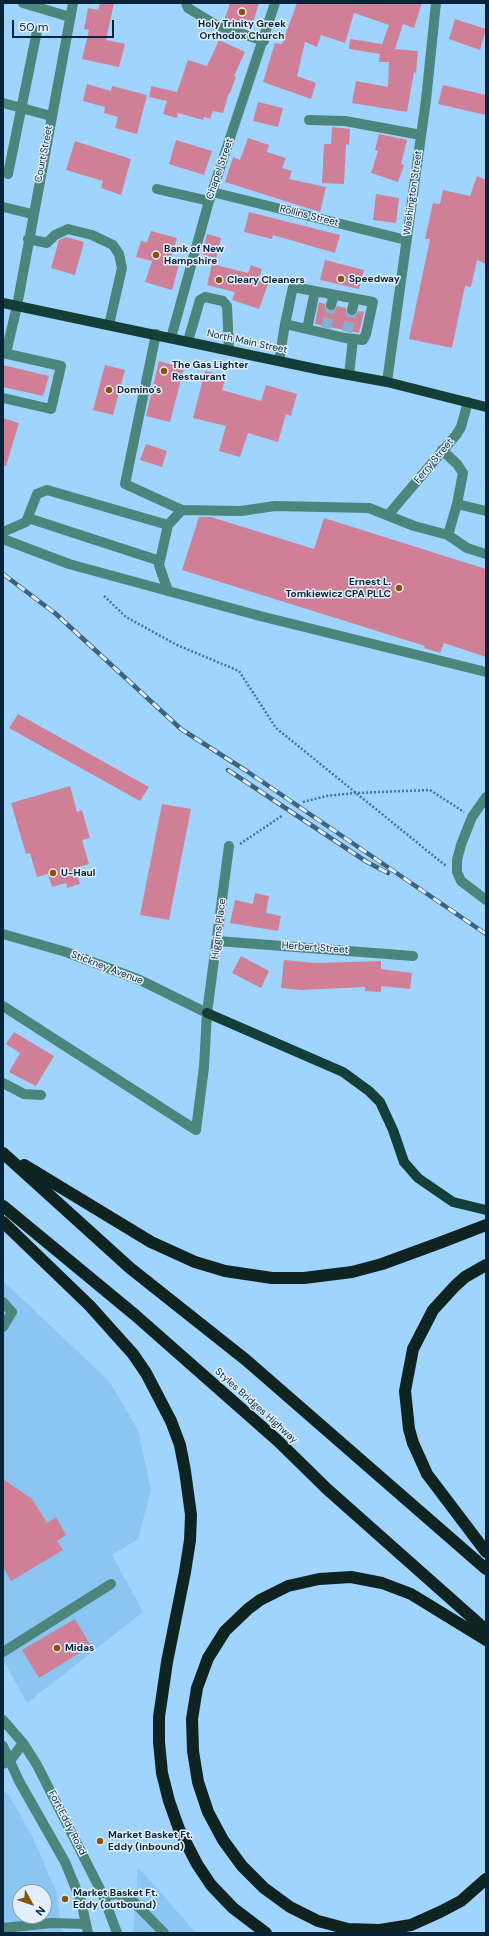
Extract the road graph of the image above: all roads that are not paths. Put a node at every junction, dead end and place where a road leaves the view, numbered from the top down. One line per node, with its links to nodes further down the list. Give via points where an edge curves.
1 (23, 3): 6 (street)
2 (73, 3): 6 (street, Court Street)
3 (186, 3): 8 (street, via 188,8 216,25)
4 (275, 3): 8 (street, Chapel Street)
5 (436, 3): 13 (street, Washington Street)
6 (70, 17): 11 (street, Court Street)
7 (37, 31): 10 (street)
8 (264, 41): 16 (street, Chapel Street)
9 (3, 103): 10 (street)
10 (21, 109): 11 (street); 14 (street)
11 (51, 116): 18 (street, Court Street)
12 (308, 120): 13 (street, via 345,121)
13 (421, 135): 20 (street, Washington Street)
14 (8, 174)
15 (157, 189): 16 (street, Rollins Street)
16 (210, 196): 20 (street, Rollins Street); 33 (street, Chapel Street)
17 (3, 207): 18 (street)
18 (32, 214): 19 (street, Court Street)
19 (28, 239): 26 (street, Court Street); 29 (street, via 46,242 68,229 92,235 113,245 119,254 122,268)
20 (406, 240): 39 (street, Washington Street)
21 (315, 291): 22 (street); 28 (street, via 293,287); 30 (street)
22 (334, 295): 23 (street); 25 (street)
23 (355, 299): 27 (street); 32 (street, via 373,302 363,340)
24 (3, 303): 26 (main road, North Main Street)
25 (331, 305)
26 (17, 306): 29 (main road, North Main Street); 36 (street, Court Street)
27 (352, 310)
28 (285, 324): 30 (street); 37 (street)
29 (109, 325): 31 (main road, North Main Street)
30 (307, 329): 32 (street)
31 (156, 334): 33 (main road, North Main Street); 45 (street, via 126,484)
32 (348, 336): 38 (street)
33 (171, 338): 34 (main road, North Main Street)
34 (188, 341): 35 (main road, North Main Street); 35 (street, via 200,300 205,297 223,301 228,306)
35 (229, 350): 37 (main road, North Main Street)
36 (4, 353): 40 (street, via 61,366 51,409)
37 (279, 361): 38 (main road, North Main Street)
38 (349, 375): 39 (main road, North Main Street)
39 (387, 382): 41 (main road, North Main Street)
40 (3, 398)
41 (468, 402): 42 (main road, North Main Street); 43 (street, Ferry Street, via 462,427)
42 (486, 407)
43 (442, 450): 44 (street, via 457,464 463,474); 47 (street, Ferry Street)
44 (457, 504): 46 (street); 51 (street)
45 (182, 510): 47 (street, via 241,511 275,506 336,507 369,508); 49 (street)
46 (486, 511)
47 (389, 514): 51 (street, via 414,526)
48 (28, 518): 49 (street, via 37,494 47,490); 50 (street, via 26,522); 54 (street)
49 (168, 525): 54 (street)
50 (3, 532)
51 (448, 535): 53 (street, via 467,548)
52 (3, 539): 55 (street, via 69,564)
53 (486, 554)
54 (160, 560): 55 (street, via 159,565)
55 (168, 591): 56 (street)
56 (486, 672)
57 (486, 797): 59 (street, via 472,816 457,860 457,872 461,881)
58 (229, 846): 61 (street, Higgins Place)
59 (486, 900)
60 (3, 934): 64 (street, Stickney Avenue, via 66,952 133,977)
61 (217, 941): 62 (street, Herbert Street); 64 (street, Higgins Place)
62 (413, 956)
63 (3, 1006): 64 (street, Higgins Place, via 196,1130 204,1067)
64 (207, 1013): 69 (main road, via 343,1072 369,1090 380,1102 404,1162 418,1178 453,1202)
65 (3, 1083): 66 (street, via 24,1094)
66 (41, 1095)
67 (3, 1153): 71 (highway, via 151,1242 195,1262 225,1271 272,1278 304,1278 352,1272 382,1264); 76 (highway, via 130,1268 246,1360)
68 (3, 1206): 78 (highway, Styles Bridges Highway, via 135,1314)
69 (486, 1210)
70 (3, 1222): 91 (highway, via 90,1306 134,1354 171,1421 180,1445 191,1515 185,1572 159,1717 162,1773 179,1830 197,1864 211,1885 233,1908)
71 (486, 1225)
72 (486, 1265): 75 (highway, via 464,1277 433,1310 413,1349 405,1397 406,1416 413,1443 427,1474)
73 (3, 1302): 74 (street, via 12,1312)
74 (3, 1327)
75 (486, 1552)
76 (486, 1569)
77 (111, 1584): 80 (street)
78 (486, 1630)
79 (486, 1640): 85 (highway, via 411,1594 382,1582 351,1577 319,1579 288,1586 260,1600 225,1631 208,1658 197,1688 192,1719 193,1751 198,1782 208,1812 223,1840 242,1866 264,1888 290,1907 318,1921 348,1929 380,1930 411,1924 440,1912 461,1901)
80 (3, 1652)
81 (3, 1720): 82 (street, Fort Eddy Road)
82 (23, 1743): 83 (street); 84 (street); 86 (street, Fort Eddy Road, via 83,1852)
83 (3, 1745): 84 (street, Fort Eddy Road)
84 (6, 1762): 88 (street, Fort Eddy Road, via 65,1862 81,1901)
85 (486, 1879)
86 (104, 1897): 89 (street, Fort Eddy Road); 90 (street, via 116,1894 131,1899)
87 (3, 1928): 88 (street, via 31,1925)
88 (87, 1928)
89 (117, 1933)
90 (164, 1933)
91 (266, 1933)

